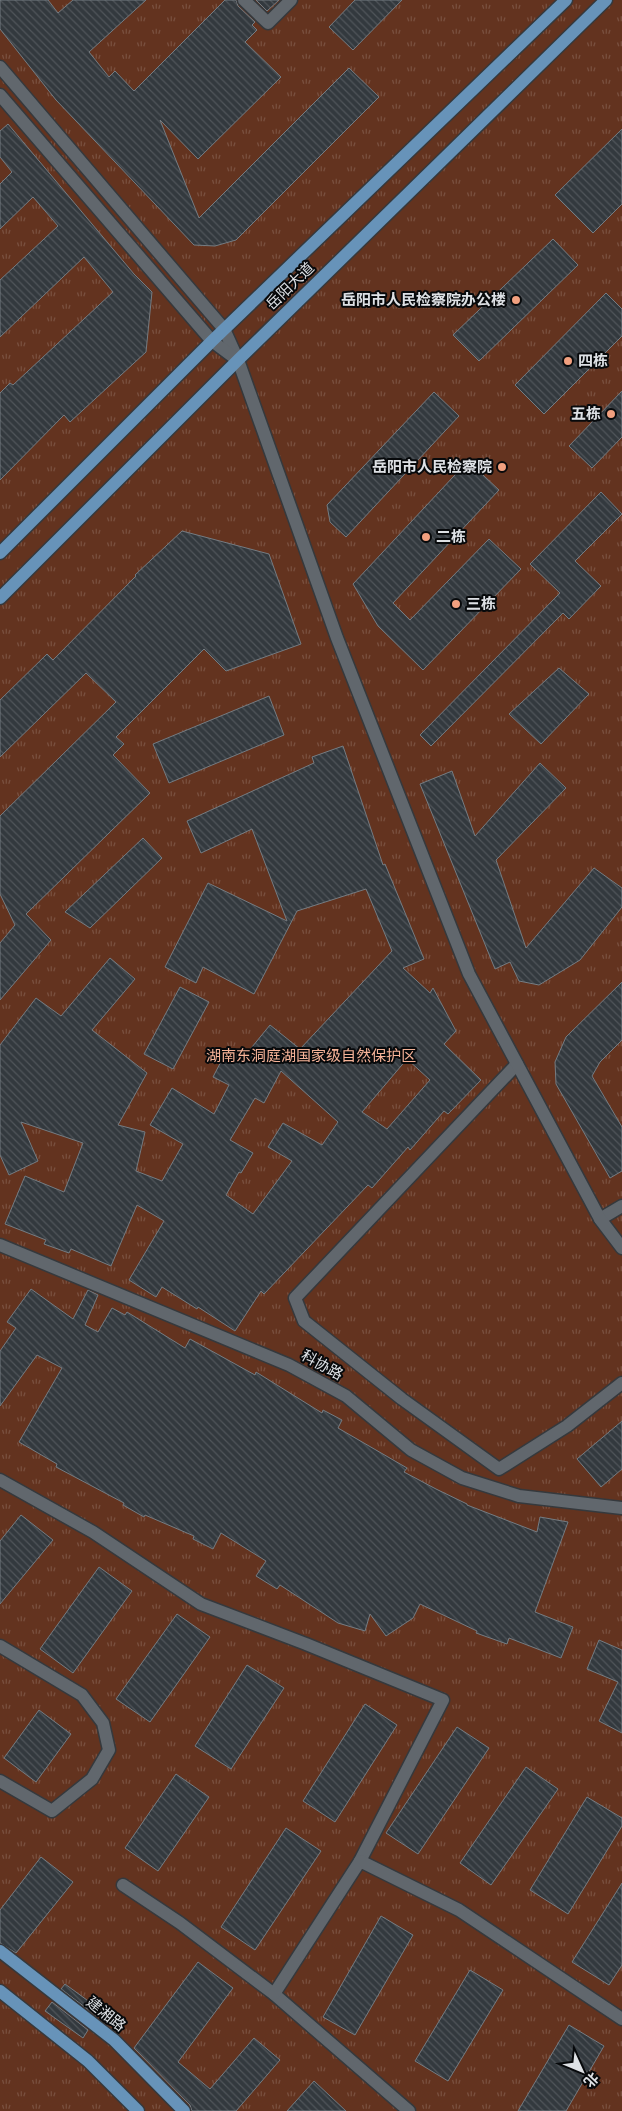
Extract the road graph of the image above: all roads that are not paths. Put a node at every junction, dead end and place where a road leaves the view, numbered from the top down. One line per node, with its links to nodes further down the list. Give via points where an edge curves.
1 (244, 0): 2 (street, via 268,23)
2 (291, 0)
3 (566, 0): 7 (main road, 岳阳大道)
4 (606, 0): 9 (main road, 岳阳大道)
5 (0, 67): 7 (street)
6 (0, 95): 8 (street)
7 (224, 329): 8 (main road, 岳阳大道); 9 (street)
8 (212, 341): 9 (street); 10 (main road, 岳阳大道)
9 (238, 360): 11 (main road, 岳阳大道); 12 (street, via 337,638 469,974)
10 (0, 553)
11 (0, 598)
12 (516, 1064): 14 (street); 17 (street, via 295,1298 304,1321 402,1399 499,1469 567,1426)
13 (622, 1206): 14 (street)
14 (600, 1219): 16 (street)
15 (0, 1245): 19 (street, 科协路, via 289,1365 346,1396 411,1450 462,1478 519,1496)
16 (622, 1248)
17 (622, 1383)
18 (0, 1480): 22 (street, via 93,1532 201,1604 443,1700)
19 (622, 1508)
20 (0, 1646): 21 (street, via 82,1695 103,1723 109,1750 92,1779 52,1811)
21 (0, 1781)
22 (360, 1861): 26 (street); 27 (street, via 459,1910)
23 (123, 1885): 26 (street, via 180,1923)
24 (0, 1951): 29 (main road, 建湘路, via 114,2040)
25 (0, 1991): 28 (main road, via 88,2061)
26 (274, 1994): 30 (street)
27 (622, 2019)
28 (138, 2111)
29 (184, 2111)
30 (409, 2111)

